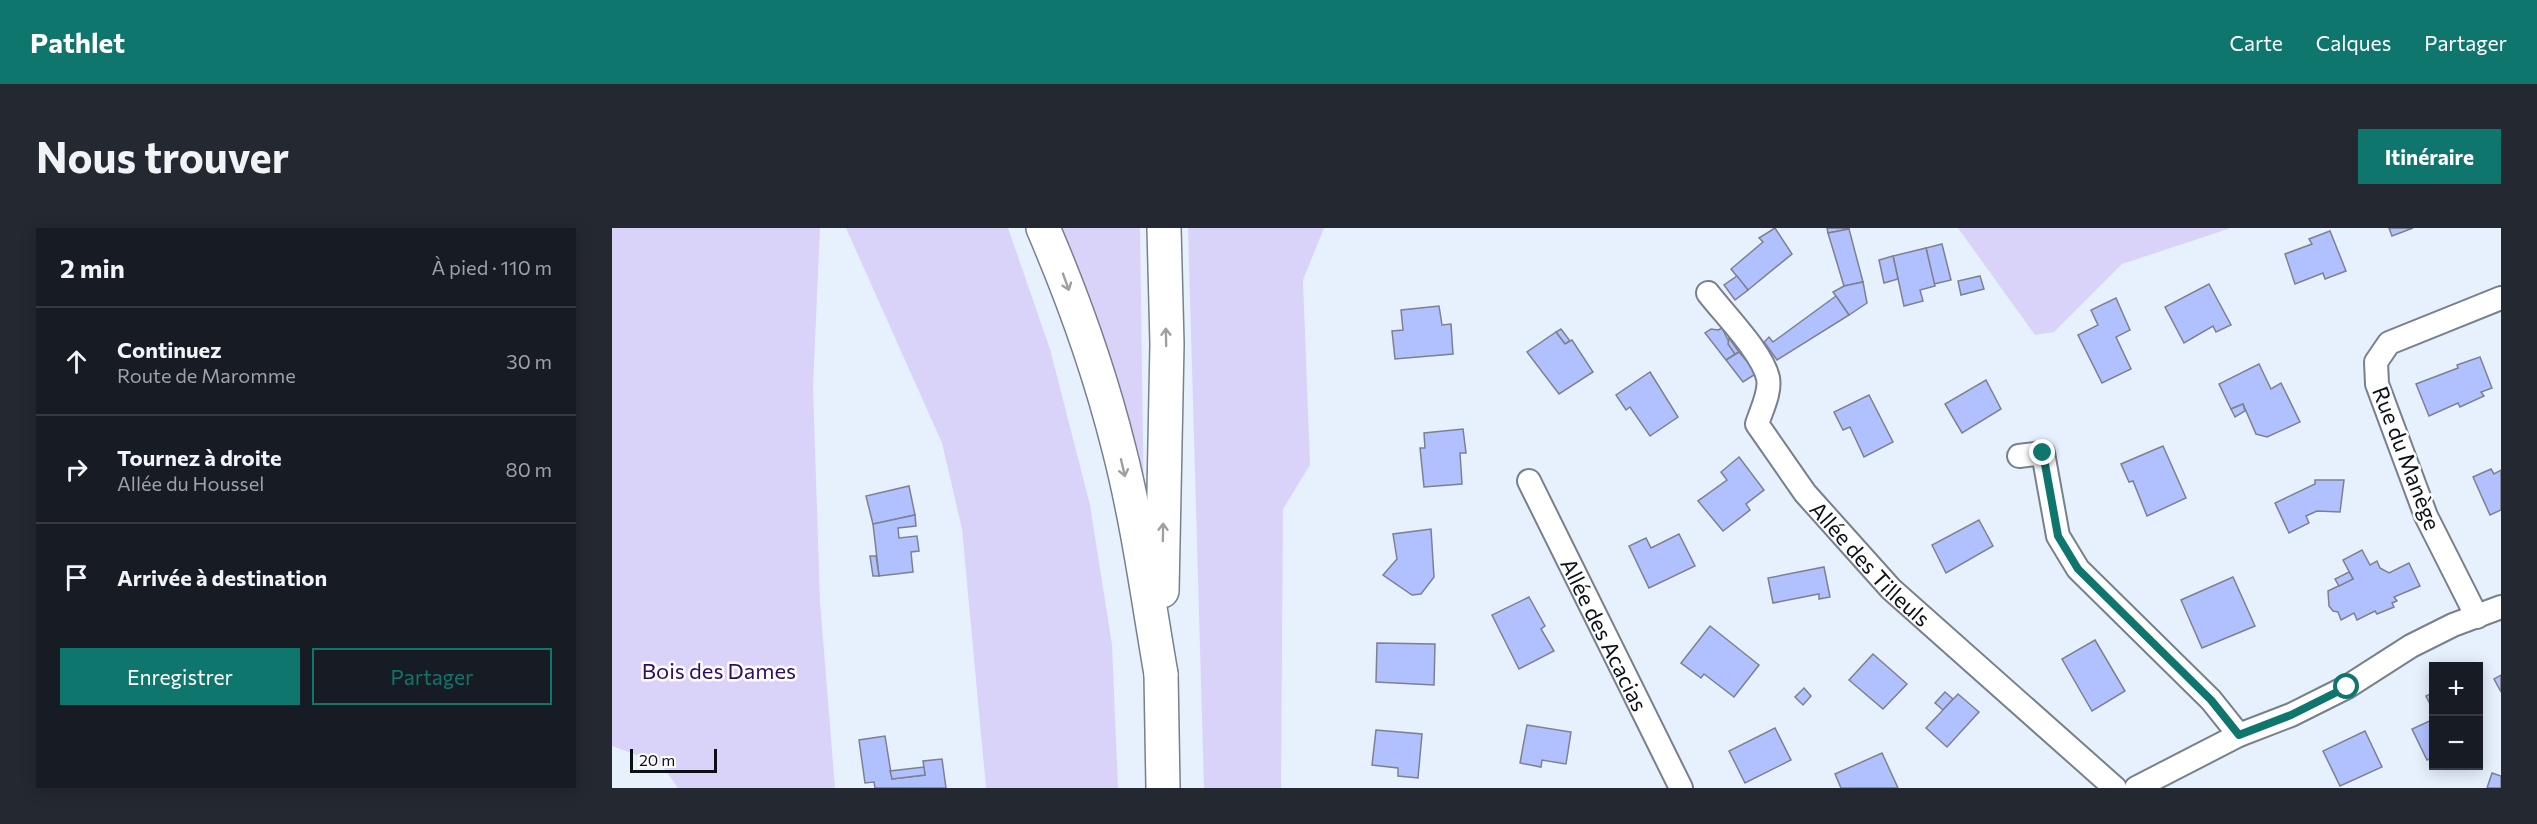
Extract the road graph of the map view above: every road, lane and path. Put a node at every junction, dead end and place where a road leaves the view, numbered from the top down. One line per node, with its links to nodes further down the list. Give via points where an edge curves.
1 (1043, 228): 9 (main road, one-way to 9, via 1091,352 1119,449)
2 (1164, 228): 9 (main road, one-way to 2, via 1167,344)
3 (1708, 293): 13 (street, Allée des Tilleuls, via 1756,355 1768,378 1757,424 1806,493 1891,589)
4 (2501, 298): 8 (street, Rue du Manège, via 2390,343 2376,362 2377,384 2426,516)
5 (2019, 456): 10 (street, via 2043,453 2058,536 2078,569 2211,700)
6 (1529, 481): 12 (street, Allée des Acacias)
7 (2501, 607): 8 (street)
8 (2477, 617): 10 (street, via 2411,646 2347,687 2291,715)
9 (1161, 674): 11 (main road)
10 (2239, 735): 14 (street)
11 (1163, 788)
12 (1681, 788)
13 (2115, 788)
14 (2136, 788)

